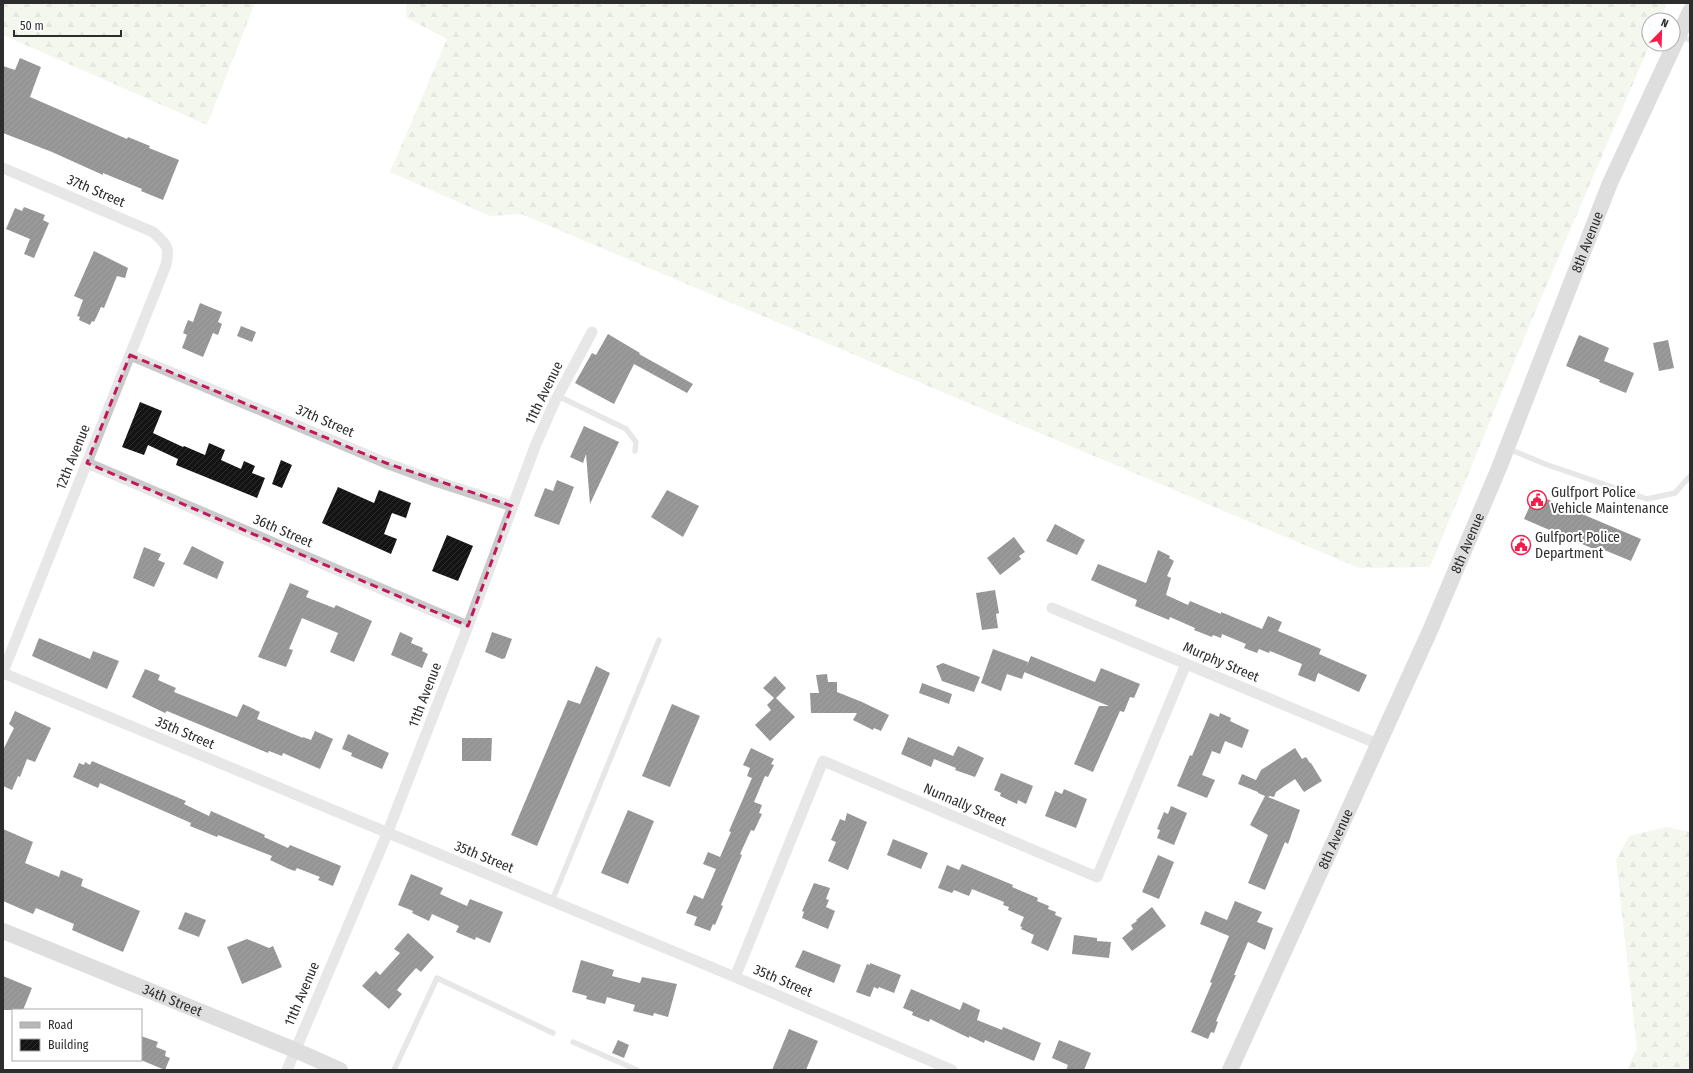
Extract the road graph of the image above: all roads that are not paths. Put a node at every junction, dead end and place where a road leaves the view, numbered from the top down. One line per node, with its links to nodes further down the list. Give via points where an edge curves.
1 (1690, 11): 2 (street, 8th Avenue)
2 (1684, 38): 8 (street, 8th Avenue, via 1610,183)
3 (3, 168): 4 (street, 37th Street, via 153,232 165,243)
4 (169, 252): 6 (street, 12th Avenue)
5 (592, 332): 7 (street, 11th Avenue)
6 (130, 354): 10 (street, 12th Avenue); 12 (street, 37th Street, via 386,463)
7 (558, 396): 9 (lane, via 626,429 636,442); 12 (street, 11th Avenue)
8 (1507, 448): 11 (lane, via 1545,464 1647,499 1675,493); 18 (street, 8th Avenue, via 1429,633)
9 (635, 451)
10 (87, 463): 14 (street, 36th Street); 17 (street, 12th Avenue)
11 (1690, 476)
12 (512, 506): 14 (street, 11th Avenue)
13 (1052, 608): 16 (street, Murphy Street)
14 (468, 626): 19 (street, 11th Avenue)
15 (659, 640): 20 (lane)
16 (1186, 664): 18 (street, Murphy Street); 22 (street, Nunnally Street, via 1098,877 823,761)
17 (3, 673): 19 (street, 35th Street)
18 (1378, 744): 31 (street, 8th Avenue)
19 (387, 834): 20 (street, 35th Street); 25 (street, 11th Avenue)
20 (552, 902): 22 (street, 35th Street)
21 (3, 931): 25 (street, 34th Street)
22 (735, 977): 30 (street, 35th Street)
23 (553, 1033): 28 (lane, via 437,978)
24 (573, 1042): 29 (lane)
25 (295, 1050): 26 (street, 11th Avenue); 27 (street, 34th Street)
26 (286, 1070)
27 (340, 1070)
28 (394, 1070)
29 (637, 1070)
30 (952, 1070)
31 (1230, 1070)

